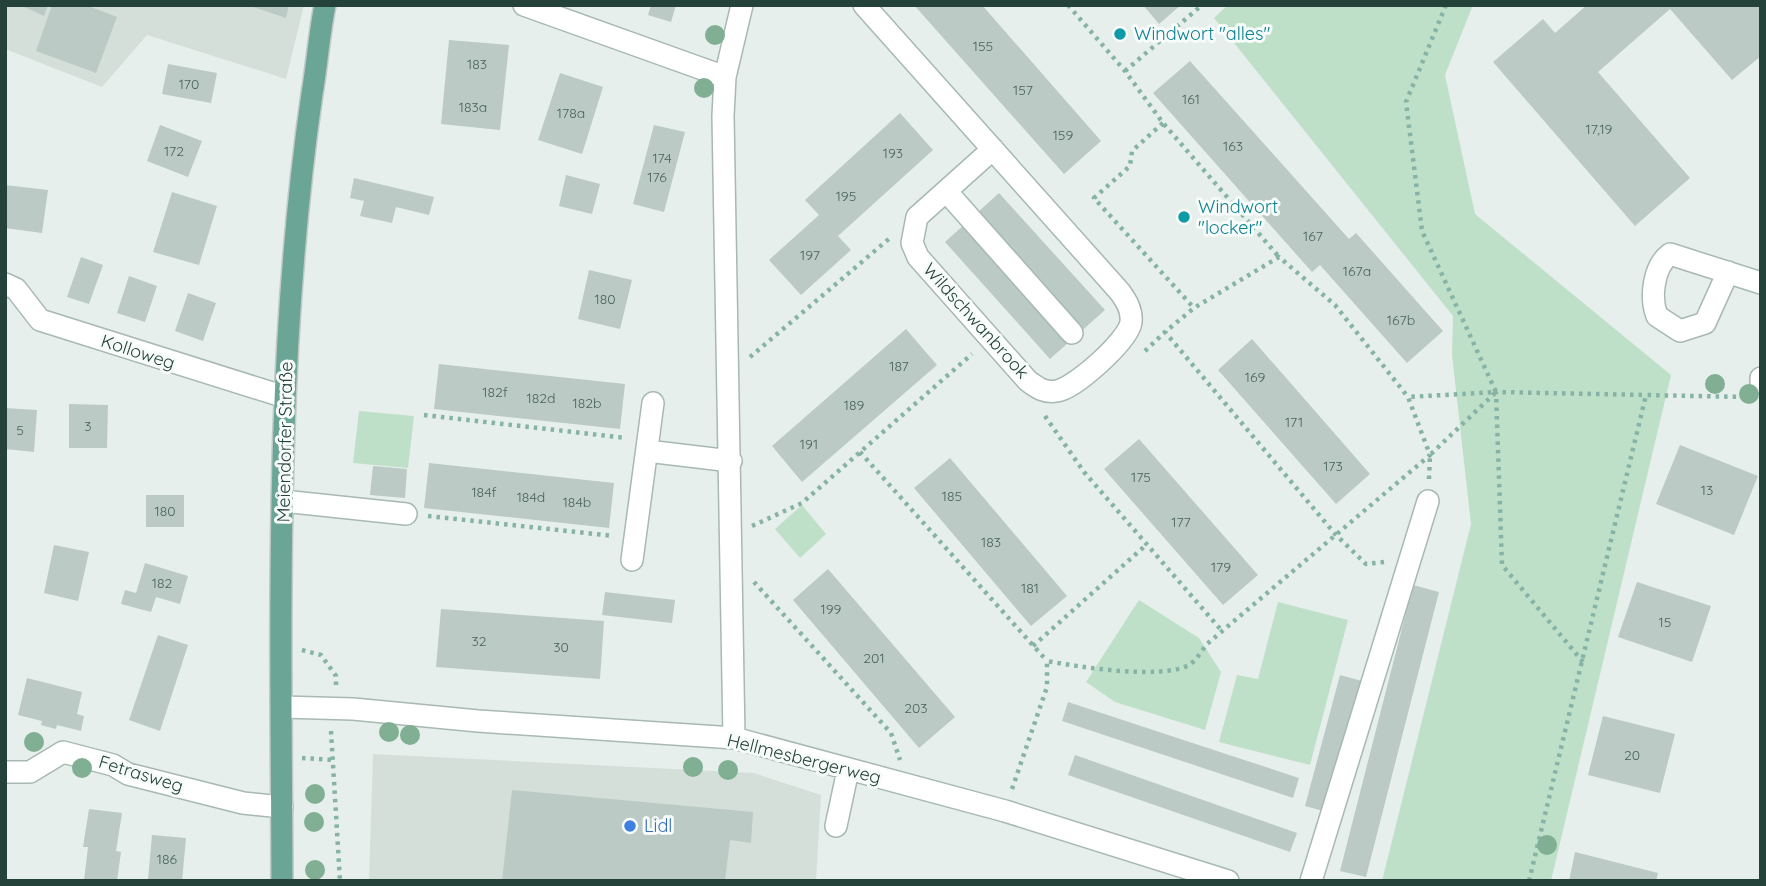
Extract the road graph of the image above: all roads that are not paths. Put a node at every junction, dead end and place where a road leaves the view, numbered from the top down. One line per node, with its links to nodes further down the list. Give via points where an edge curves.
1 (325, 5): 12 (main road, Meiendorfer Straße, via 299,181)
2 (524, 5): 5 (street)
3 (743, 5): 5 (street)
4 (864, 5): 6 (street, Wildschwanbrook)
5 (725, 78): 15 (street)
6 (993, 149): 7 (street); 7 (street, Wildschwanbrook, via 1130,307 1131,324 1124,339 1074,383 1060,391 1042,391 1028,381 918,257 912,243 917,217)
7 (946, 191): 11 (street)
8 (1728, 272): 9 (street)
9 (1761, 283)
10 (5, 284): 12 (street, Kolloweg, via 16,289 40,320)
11 (1072, 333)
12 (285, 397): 16 (main road, Meiendorfer Straße)
13 (653, 403): 14 (street)
14 (647, 446): 15 (street); 19 (street)
15 (731, 461): 21 (street)
16 (284, 501): 18 (street); 20 (main road, Meiendorfer Straße)
17 (1428, 501): 28 (street)
18 (406, 514)
19 (632, 560)
20 (282, 707): 21 (street, Hellmesbergerweg); 24 (main road, Meiendorfer Straße)
21 (734, 738): 22 (street, Hellmesbergerweg)
22 (848, 770): 25 (street); 27 (street, Hellmesbergerweg, via 1005,811)
23 (5, 772): 24 (street, Fetrasweg, via 30,772 63,752 243,803)
24 (282, 807): 26 (main road, Meiendorfer Straße)
25 (836, 826)
26 (282, 881)
27 (1228, 881)
28 (1311, 881)

